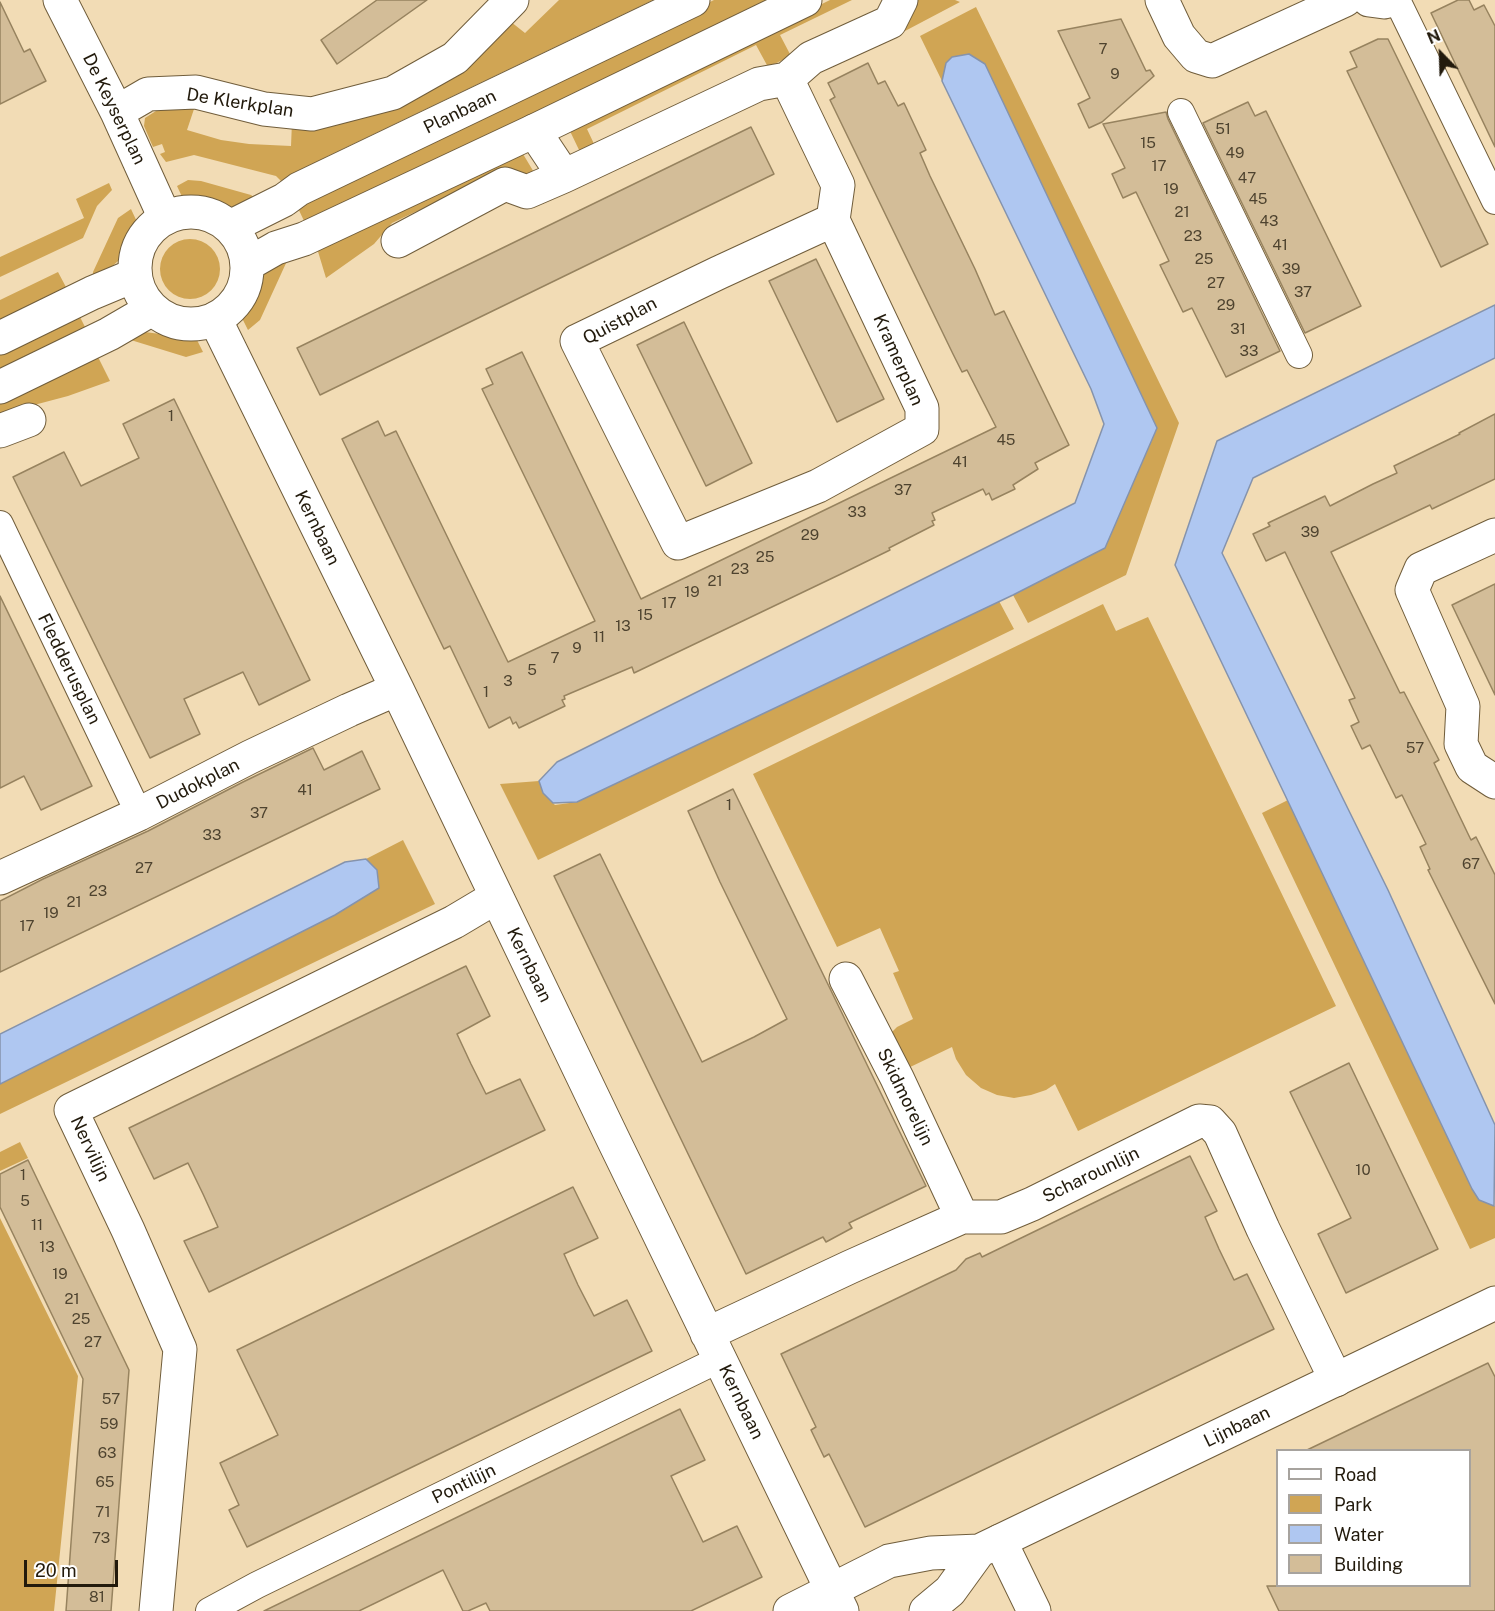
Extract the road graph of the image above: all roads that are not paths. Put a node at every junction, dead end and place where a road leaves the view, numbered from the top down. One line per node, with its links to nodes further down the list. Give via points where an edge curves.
1 (60, 0): 12 (street, De Keyserplan)
2 (512, 0): 12 (street, De Klerkplan, via 455,58 393,93 312,114 264,109 196,92 148,94)
3 (693, 0): 19 (street, Planbaan, via 299,189)
4 (805, 0): 14 (street)
5 (901, 0): 11 (street, via 890,22 811,58)
6 (1162, 0): 7 (street, via 1179,36 1196,56 1212,61)
7 (1345, 0)
8 (1369, 0): 9 (street)
9 (1392, 0)
10 (1397, 0): 16 (street)
11 (787, 79): 15 (street, via 759,84); 18 (street, via 838,185)
12 (117, 112): 17 (street, De Keyserplan)
13 (1181, 112): 26 (street)
14 (534, 131): 15 (street); 21 (street)
15 (564, 176): 20 (street, via 526,192 505,184)
16 (1495, 201)
17 (165, 218): 19 (street, via 187,212 210,215); 22 (street, via 141,242)
18 (832, 220): 30 (street, Kramerplan, via 922,408 922,429 818,486); 30 (street, Quistplan, via 577,341)
19 (230, 227): 21 (street, via 243,244)
20 (398, 241)
21 (248, 264): 24 (street, via 245,287 233,306)
22 (135, 275): 23 (street); 25 (street)
23 (152, 309): 24 (street, via 171,321 193,325); 27 (street)
24 (215, 320): 31 (street, Kernbaan)
25 (0, 338)
26 (1299, 355)
27 (0, 387)
28 (0, 524): 33 (street, Fledderusplan)
29 (1495, 535): 32 (street, via 1420,569 1412,590 1463,706 1461,744 1472,767)
30 (678, 543)
31 (396, 689): 33 (street, Dudokplan); 35 (street, Kernbaan)
32 (1495, 782)
33 (139, 814): 34 (street, Dudokplan)
34 (0, 878)
35 (489, 883): 39 (street, Kernbaan); 43 (street, Nervilijn, via 454,922 71,1110 180,1349)
36 (846, 979): 37 (street, Skidmorelijn)
37 (962, 1217): 39 (street, Scharounlijn, via 850,1267); 40 (street, Scharounlijn, via 1001,1217 1199,1121 1210,1122 1220,1133)
38 (1493, 1308): 40 (street, Lijnbaan)
39 (713, 1347): 42 (street, Kernbaan); 44 (street, Pontilijn)
40 (1336, 1380): 41 (street, Lijnbaan)
41 (989, 1546): 42 (street, Lijnbaan, via 889,1561); 46 (street, Lijnbaan, via 950,1591); 47 (street)
42 (837, 1600): 45 (street, Lijnbaan)
43 (156, 1611)
44 (209, 1611)
45 (790, 1611)
46 (926, 1611)
47 (1034, 1611)

